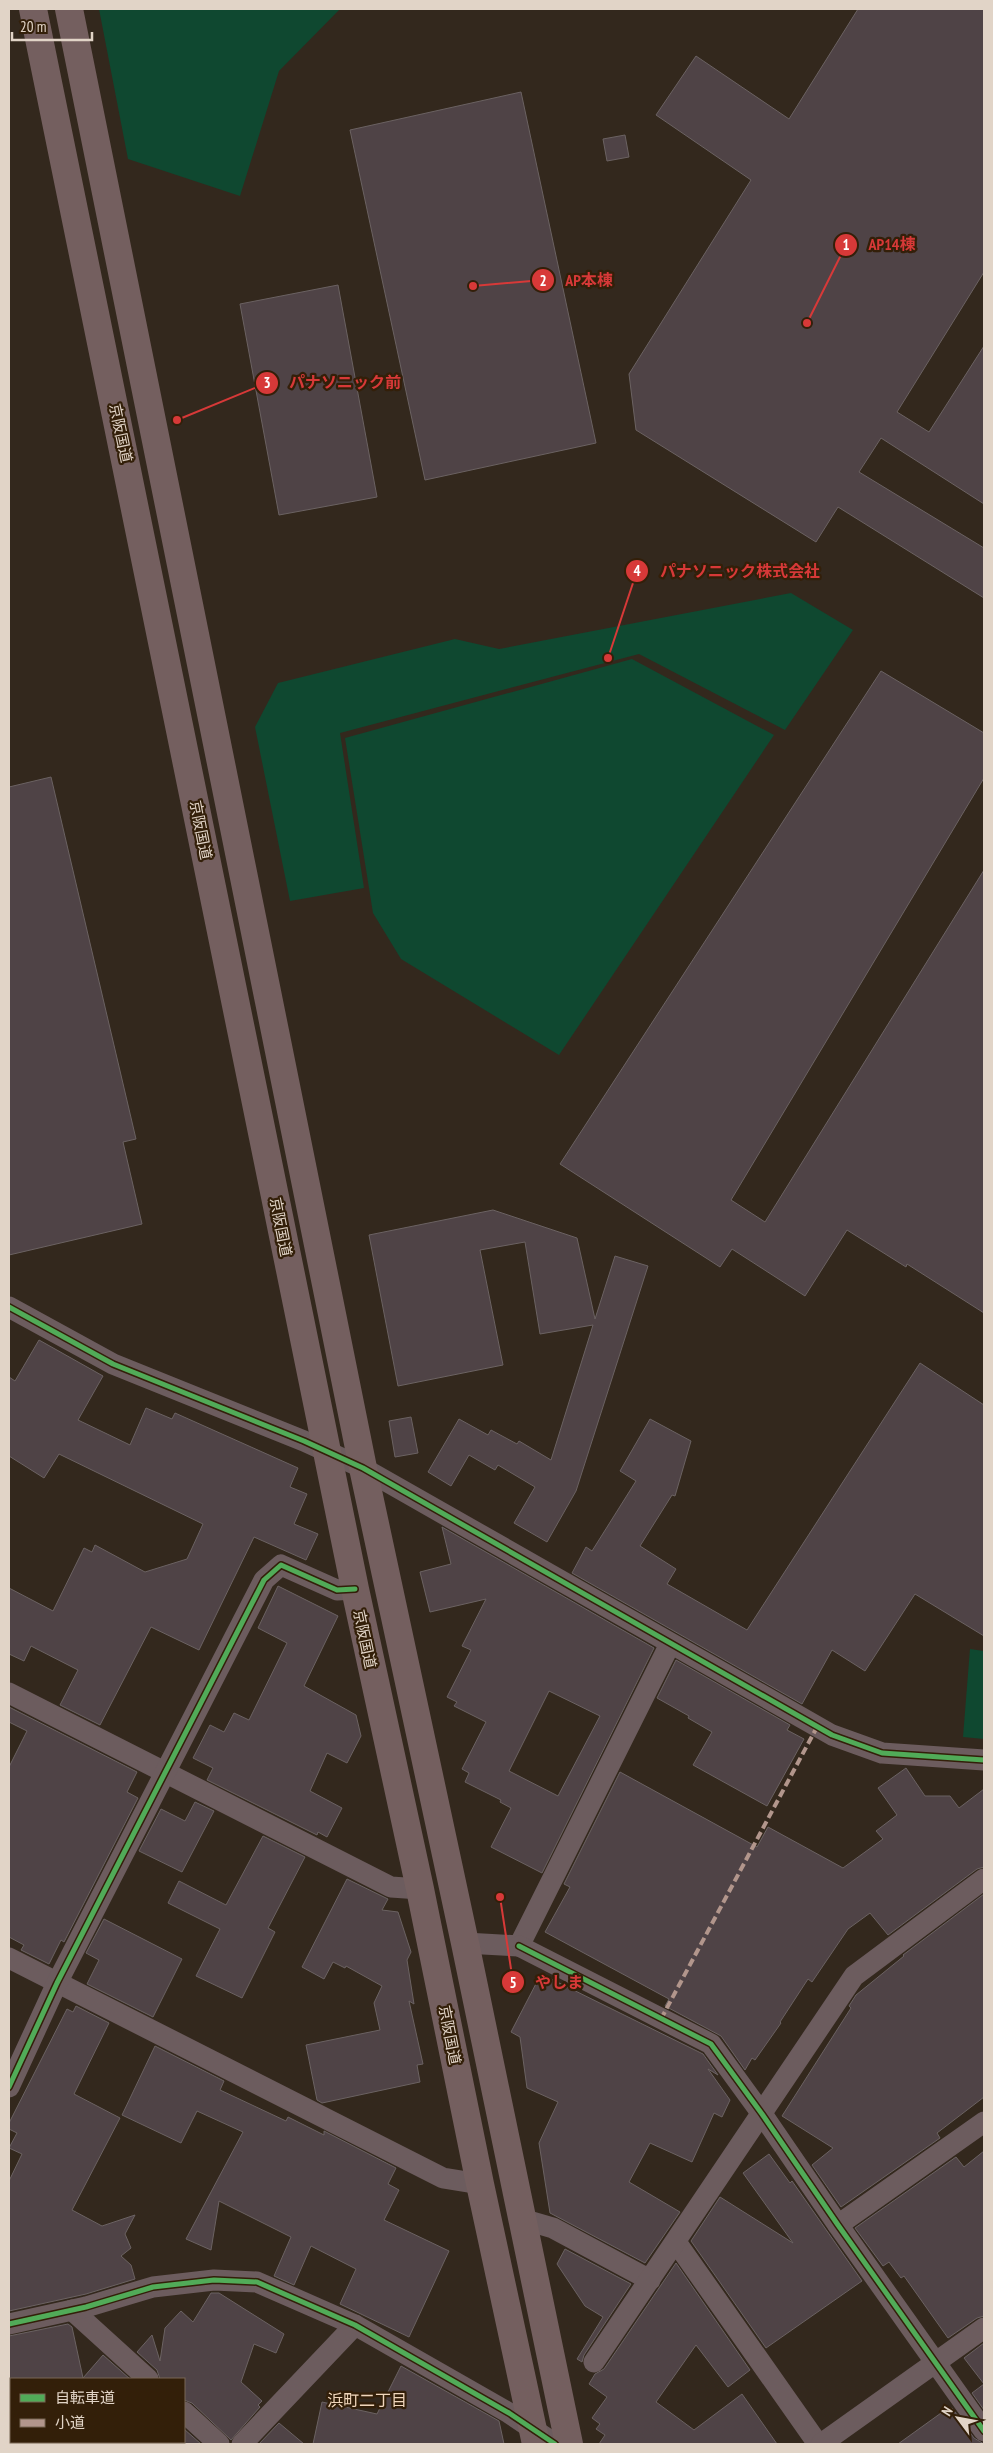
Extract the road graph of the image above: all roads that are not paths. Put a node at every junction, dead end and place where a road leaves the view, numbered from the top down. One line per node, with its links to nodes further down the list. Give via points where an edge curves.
1 (33, 9): 4 (highway, 京阪国道)
2 (69, 9): 5 (highway)
3 (9, 1307): 4 (street, via 113,1364)
4 (326, 1452): 5 (street); 6 (highway, 京阪国道)
5 (363, 1468): 7 (street); 13 (highway)
6 (354, 1589): 10 (street, via 337,1590 282,1565 264,1580); 12 (highway, 京阪国道)
7 (670, 1644): 9 (street, via 832,1735 882,1753); 14 (street)
8 (9, 1693): 10 (street)
9 (984, 1760)
10 (164, 1772): 12 (street, via 391,1887); 16 (street)
11 (984, 1879): 18 (street, via 854,1976)
12 (420, 1889): 20 (highway, 京阪国道)
13 (465, 1943): 14 (street); 21 (highway)
14 (519, 1946): 18 (street, via 711,2044)
15 (9, 1958): 16 (street)
16 (58, 1983): 17 (street); 20 (street, via 444,2178)
17 (9, 2087)
18 (762, 2114): 22 (street); 23 (street)
19 (984, 2122): 22 (street)
20 (480, 2184): 34 (highway, 京阪国道)
21 (522, 2219): 24 (street, via 553,2228); 37 (highway)
22 (838, 2225): 30 (street)
23 (676, 2242): 24 (street); 38 (street)
24 (650, 2280): 29 (street)
25 (72, 2310): 26 (street); 27 (street, via 153,2287 214,2280 257,2282); 31 (street)
26 (9, 2324)
27 (354, 2325): 34 (street, via 509,2413); 36 (street)
28 (984, 2328): 30 (street)
29 (594, 2362)
30 (934, 2363): 33 (street); 38 (street)
31 (147, 2378)
32 (185, 2413): 35 (street)
33 (984, 2431)
34 (542, 2440)
35 (219, 2444)
36 (242, 2444)
37 (569, 2444)
38 (821, 2444)

